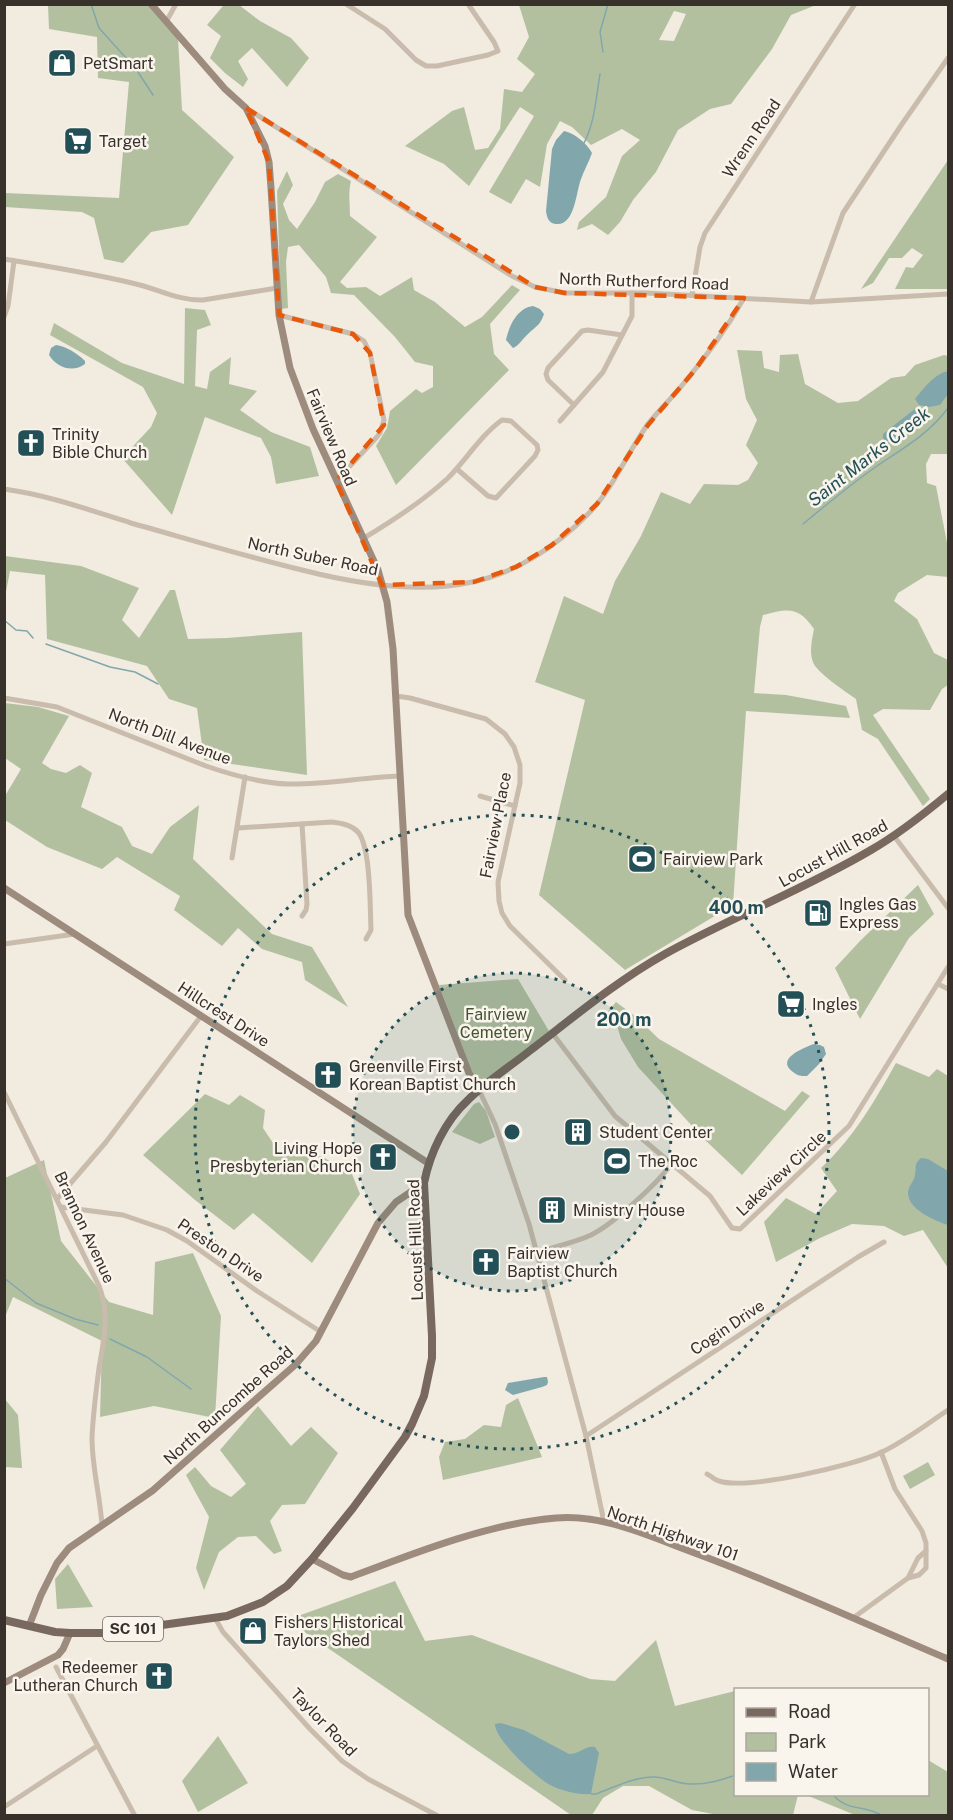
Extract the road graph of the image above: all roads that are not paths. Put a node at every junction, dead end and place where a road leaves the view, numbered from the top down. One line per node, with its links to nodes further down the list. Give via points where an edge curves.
1 (151, 4): 6 (street, Fairview Road)
2 (176, 4): 6 (street)
3 (346, 4): 4 (street, via 385,29 419,63 431,67 498,51)
4 (468, 4)
5 (855, 4): 14 (street, Wrenn Road, via 705,233)
6 (166, 22): 8 (street, Fairview Road)
7 (948, 58): 16 (street, via 843,213)
8 (246, 108): 11 (street, Fairview Road, via 262,137 269,162); 12 (street, North Rutherford Road, via 523,282 565,293)
9 (4, 260): 10 (street)
10 (14, 261): 11 (street, via 132,283 192,301); 18 (street)
11 (277, 288): 17 (street, Fairview Road)
12 (632, 293): 14 (street, North Rutherford Road); 19 (street, via 632,316)
13 (948, 294): 16 (street, North Rutherford Road)
14 (692, 295): 15 (street, North Rutherford Road)
15 (744, 298): 16 (street, North Rutherford Road); 26 (street, North Suber Road, via 695,370 648,425 597,504 552,544 516,567 474,582)
16 (811, 302)
17 (279, 315): 23 (street, Fairview Road, via 295,384); 23 (street, via 353,334 370,353 384,425)
18 (4, 317)
19 (622, 335): 20 (street, via 603,372); 20 (street, via 582,331 548,368 548,380)
20 (574, 405): 21 (street)
21 (560, 421)
22 (457, 469): 22 (street, via 502,420 511,421 537,446 535,456 496,498 488,496); 25 (street, via 414,507)
23 (336, 480): 25 (street, Fairview Road)
24 (4, 489): 26 (street, North Suber Road, via 43,496 287,566)
25 (364, 538): 26 (street, Fairview Road)
26 (382, 585): 27 (street, Fairview Road, via 391,629)
27 (396, 696): 29 (street, Fairview Road); 33 (street, Fairview Place, via 479,716 496,726 511,742 520,765)
28 (4, 698): 30 (street, North Dill Avenue, via 57,707 206,766)
29 (400, 776): 30 (street, North Dill Avenue, via 303,784); 50 (street, Fairview Road, via 408,915)
30 (245, 777): 35 (street)
31 (948, 794): 36 (main road, Locust Hill Road)
32 (480, 796): 33 (street)
33 (514, 806): 45 (street, Fairview Place, via 498,882 500,908 516,933)
34 (302, 824): 35 (street); 40 (street, via 307,904); 42 (street, via 342,823 363,839 371,930)
35 (238, 828): 37 (street)
36 (894, 836): 39 (street); 49 (main road, Locust Hill Road, via 833,871 663,955)
37 (232, 858)
38 (4, 888): 41 (street, Hillcrest Drive)
39 (948, 908)
40 (302, 916)
41 (75, 933): 43 (street); 48 (street, Hillcrest Drive)
42 (366, 939)
43 (4, 944)
44 (948, 967): 46 (street, Lakeview Circle)
45 (566, 980)
46 (938, 984): 47 (street); 53 (street, Lakeview Circle, via 849,1126 742,1228 732,1228 710,1196)
47 (948, 989)
48 (201, 1016): 52 (street, Hillcrest Drive); 55 (street, via 106,1142)
49 (553, 1034): 50 (main road, Locust Hill Road); 53 (street, Lakeview Circle, via 615,1116)
50 (479, 1090): 52 (main road, Locust Hill Road, via 453,1118); 58 (street, via 508,1159)
51 (4, 1092): 55 (street, Brannon Avenue)
52 (428, 1163): 54 (main road, Locust Hill Road)
53 (672, 1164): 58 (street, via 600,1230)
54 (424, 1183): 59 (street, North Buncombe Road, via 396,1202 378,1222); 67 (main road, Locust Hill Road, via 432,1336 424,1396 390,1459)
55 (57, 1199): 56 (street, Brannon Avenue)
56 (61, 1207): 59 (street, Preston Drive, via 123,1215 167,1230); 65 (street, Brannon Avenue, via 99,1286 105,1308 92,1439)
57 (884, 1242): 61 (street, Cogin Drive)
58 (537, 1253): 61 (street)
59 (321, 1332): 65 (street, North Buncombe Road, via 296,1364 152,1491)
60 (948, 1410): 62 (street)
61 (586, 1436): 64 (street)
62 (881, 1452): 63 (street, via 846,1464 758,1482 724,1482); 66 (street, via 895,1489 922,1531)
63 (707, 1474)
64 (604, 1522): 67 (street, North Highway 101, via 555,1518 505,1526 351,1576); 70 (street, North Highway 101, via 746,1572)
65 (102, 1526): 72 (street, North Buncombe Road, via 62,1555)
66 (926, 1551): 68 (street); 68 (street, via 926,1568)
67 (312, 1559): 69 (main road, Locust Hill Road / SC 101, via 287,1586 263,1602)
68 (908, 1578): 70 (street)
69 (215, 1617): 73 (main road, SC 101, via 104,1633); 79 (street, Taylor Road, via 223,1632 334,1754 360,1774)
70 (853, 1618): 74 (street, North Highway 101)
71 (4, 1620): 72 (main road, SC 101)
72 (29, 1626): 73 (main road, SC 101)
73 (70, 1633): 76 (street, via 58,1655)
74 (948, 1659)
75 (56, 1667): 77 (street)
76 (4, 1683)
77 (97, 1746): 78 (street); 80 (street)
78 (4, 1807)
79 (424, 1809): 81 (street); 82 (street, Taylor Road)
80 (135, 1815)
81 (421, 1815)
82 (438, 1815)

